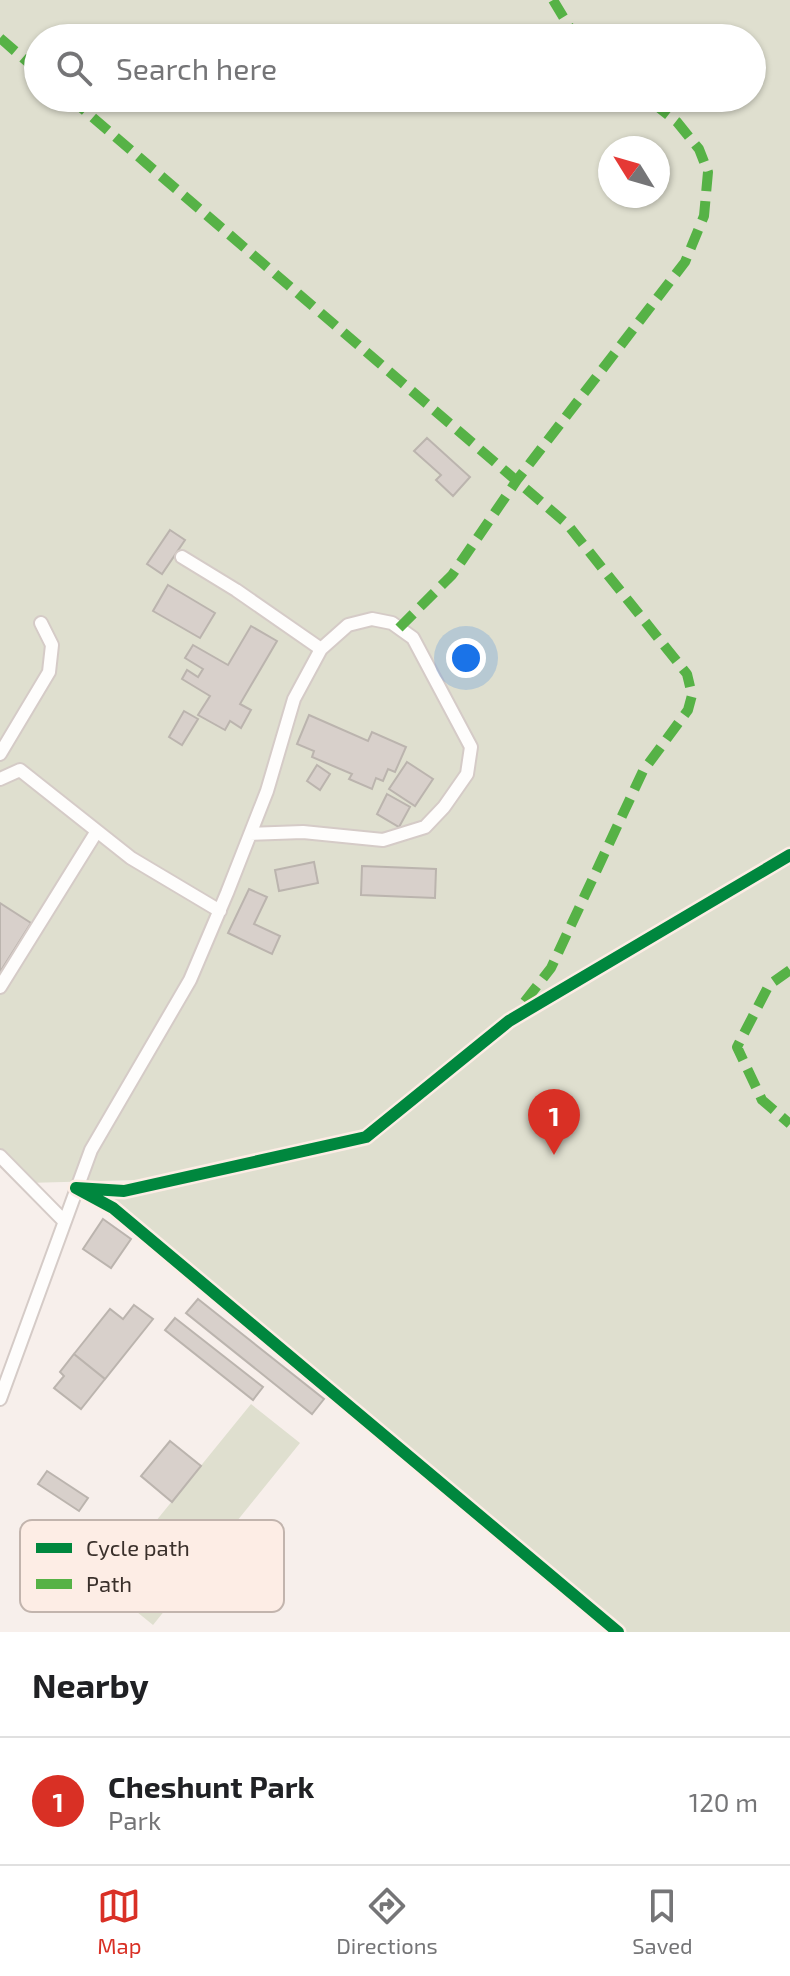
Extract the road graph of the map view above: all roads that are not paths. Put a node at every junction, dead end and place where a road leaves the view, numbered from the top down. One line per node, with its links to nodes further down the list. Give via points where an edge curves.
1 (182, 557): 3 (lane)
2 (41, 623): 4 (lane, via 52,645 49,672)
3 (321, 649): 8 (lane, via 294,699); 8 (lane, via 348,625 372,619 392,623 413,638 471,747 467,774 425,827 407,834 383,840 303,832)
4 (0, 754): 5 (lane)
5 (20, 770): 6 (lane); 7 (lane)
6 (0, 779)
7 (97, 831): 9 (lane, via 131,858); 10 (lane)
8 (250, 834): 9 (lane)
9 (220, 911): 12 (lane, via 190,980 91,1150)
10 (0, 987)
11 (0, 1156): 12 (lane)
12 (63, 1220): 13 (lane)
13 (0, 1399)

